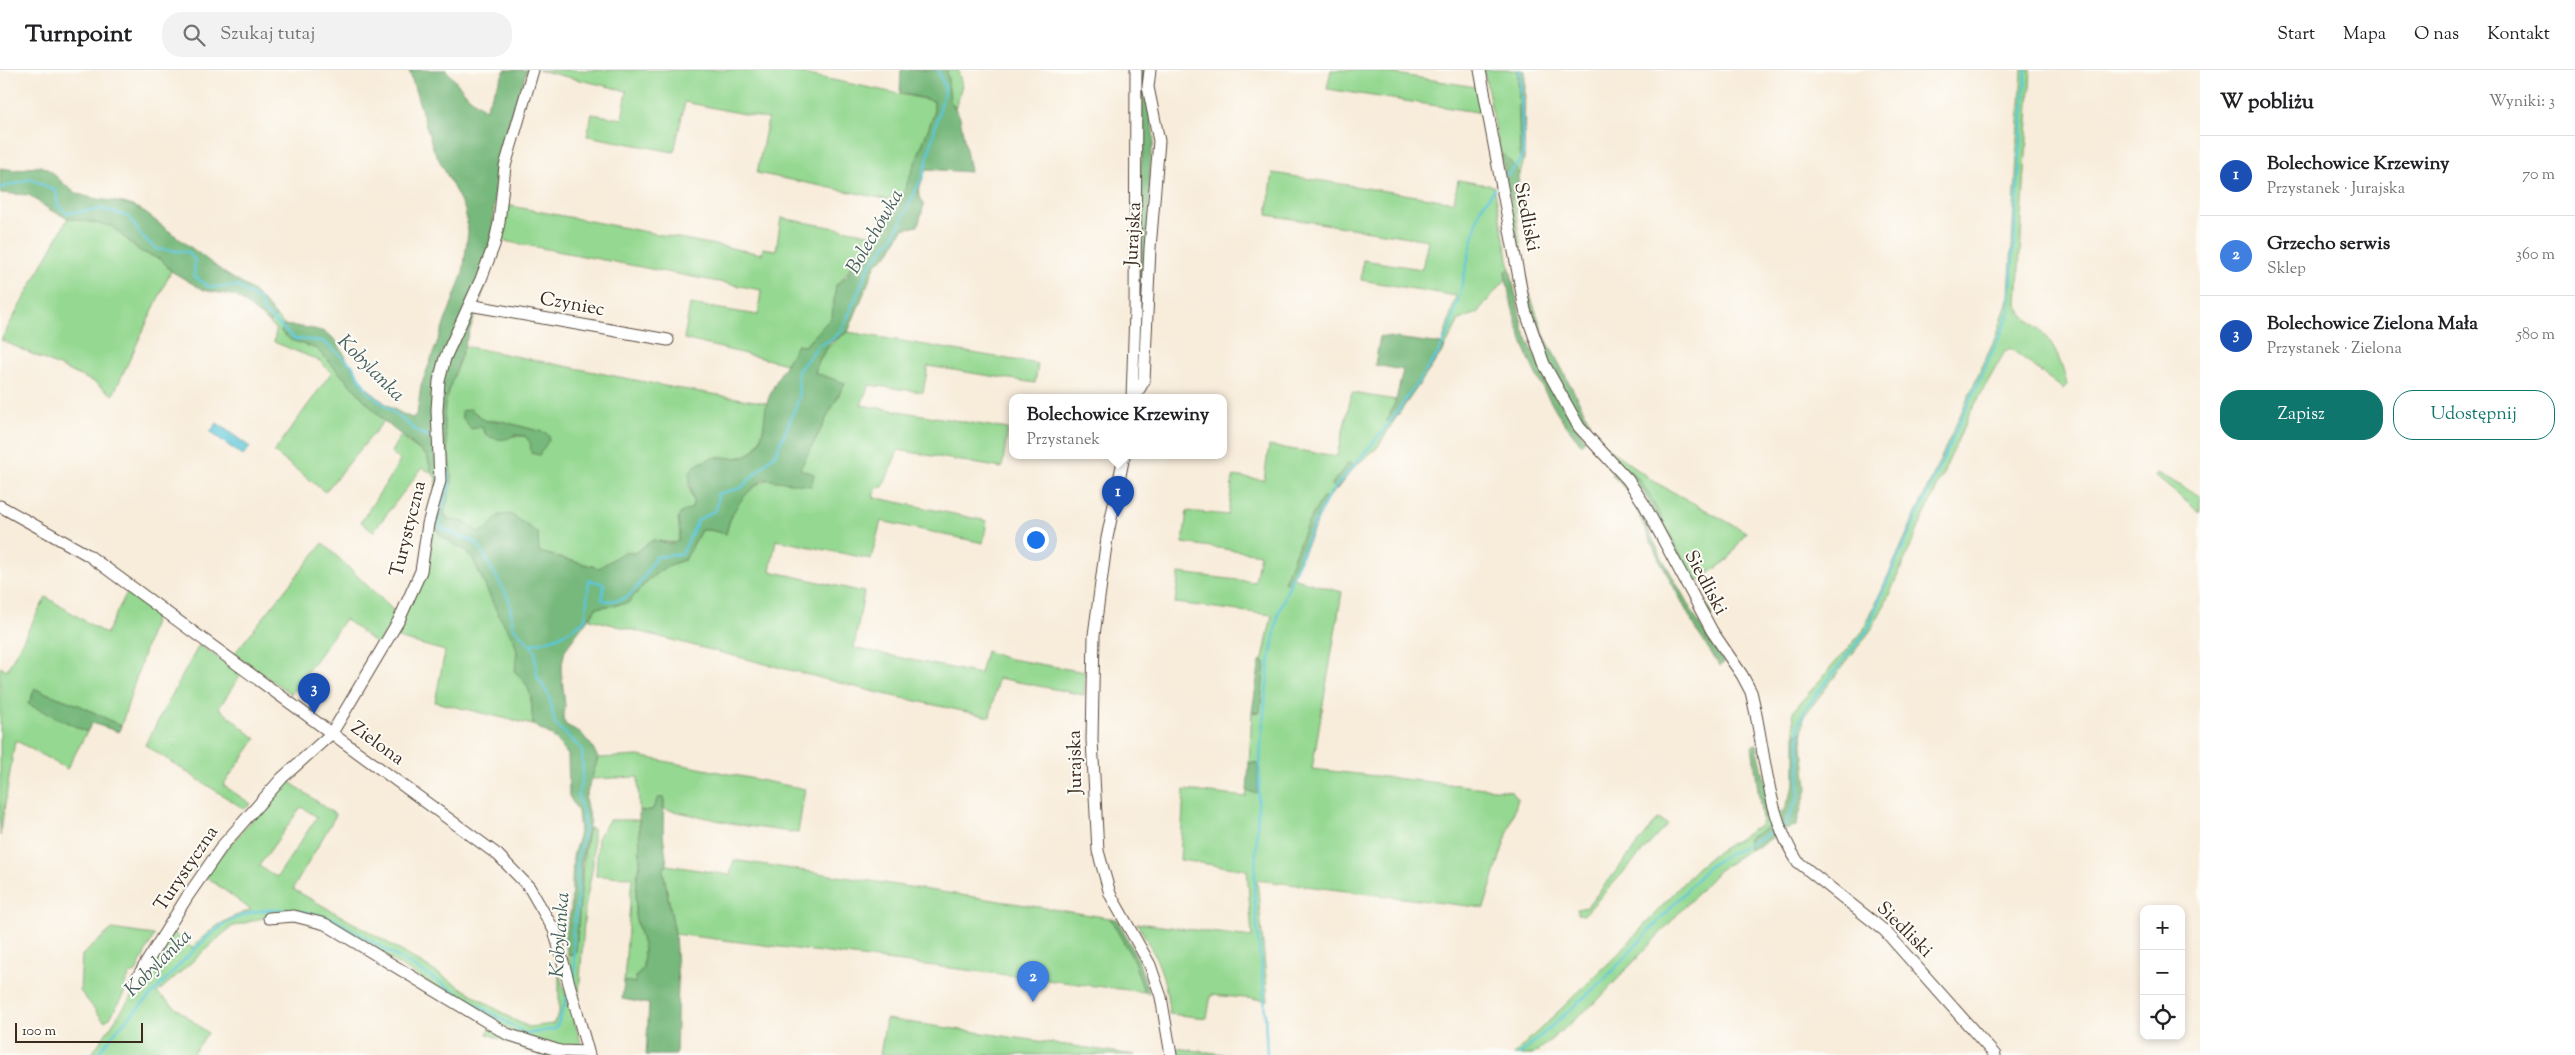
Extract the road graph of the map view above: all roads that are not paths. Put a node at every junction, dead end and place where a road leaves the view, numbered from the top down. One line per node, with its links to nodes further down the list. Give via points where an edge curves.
1 (533, 70): 5 (street, Turystyczna, via 505,166 494,245)
2 (1136, 70): 7 (street, Jurajska)
3 (1150, 70): 8 (street, Jurajska, via 1148,87 1160,141 1150,248 1144,380)
4 (1480, 70): 16 (street, Siedliski, via 1525,310 1544,364 1579,427 1628,480 1644,504 1712,631 1751,692 1780,826 1788,848 1798,862 1885,931)
5 (469, 305): 6 (street, Czyniec); 11 (street, Turystyczna, via 445,358 439,381 440,482 428,524 421,571 399,620)
6 (668, 340)
7 (1133, 394)
8 (1135, 394)
9 (1123, 459): 15 (street, Jurajska, via 1107,538 1094,635 1092,740 1098,851 1110,894 1150,965 1161,997)
10 (0, 506): 11 (street, Zielona, via 88,555)
11 (332, 732): 13 (street, Turystyczna, via 282,778 223,845 186,897); 14 (street, Zielona, via 498,855 529,887 554,930)
12 (269, 918): 14 (street, Zielona, via 294,916 324,924 507,1034 560,1051)
13 (135, 981)
14 (588, 1054)
15 (1171, 1055)
16 (1994, 1055)

